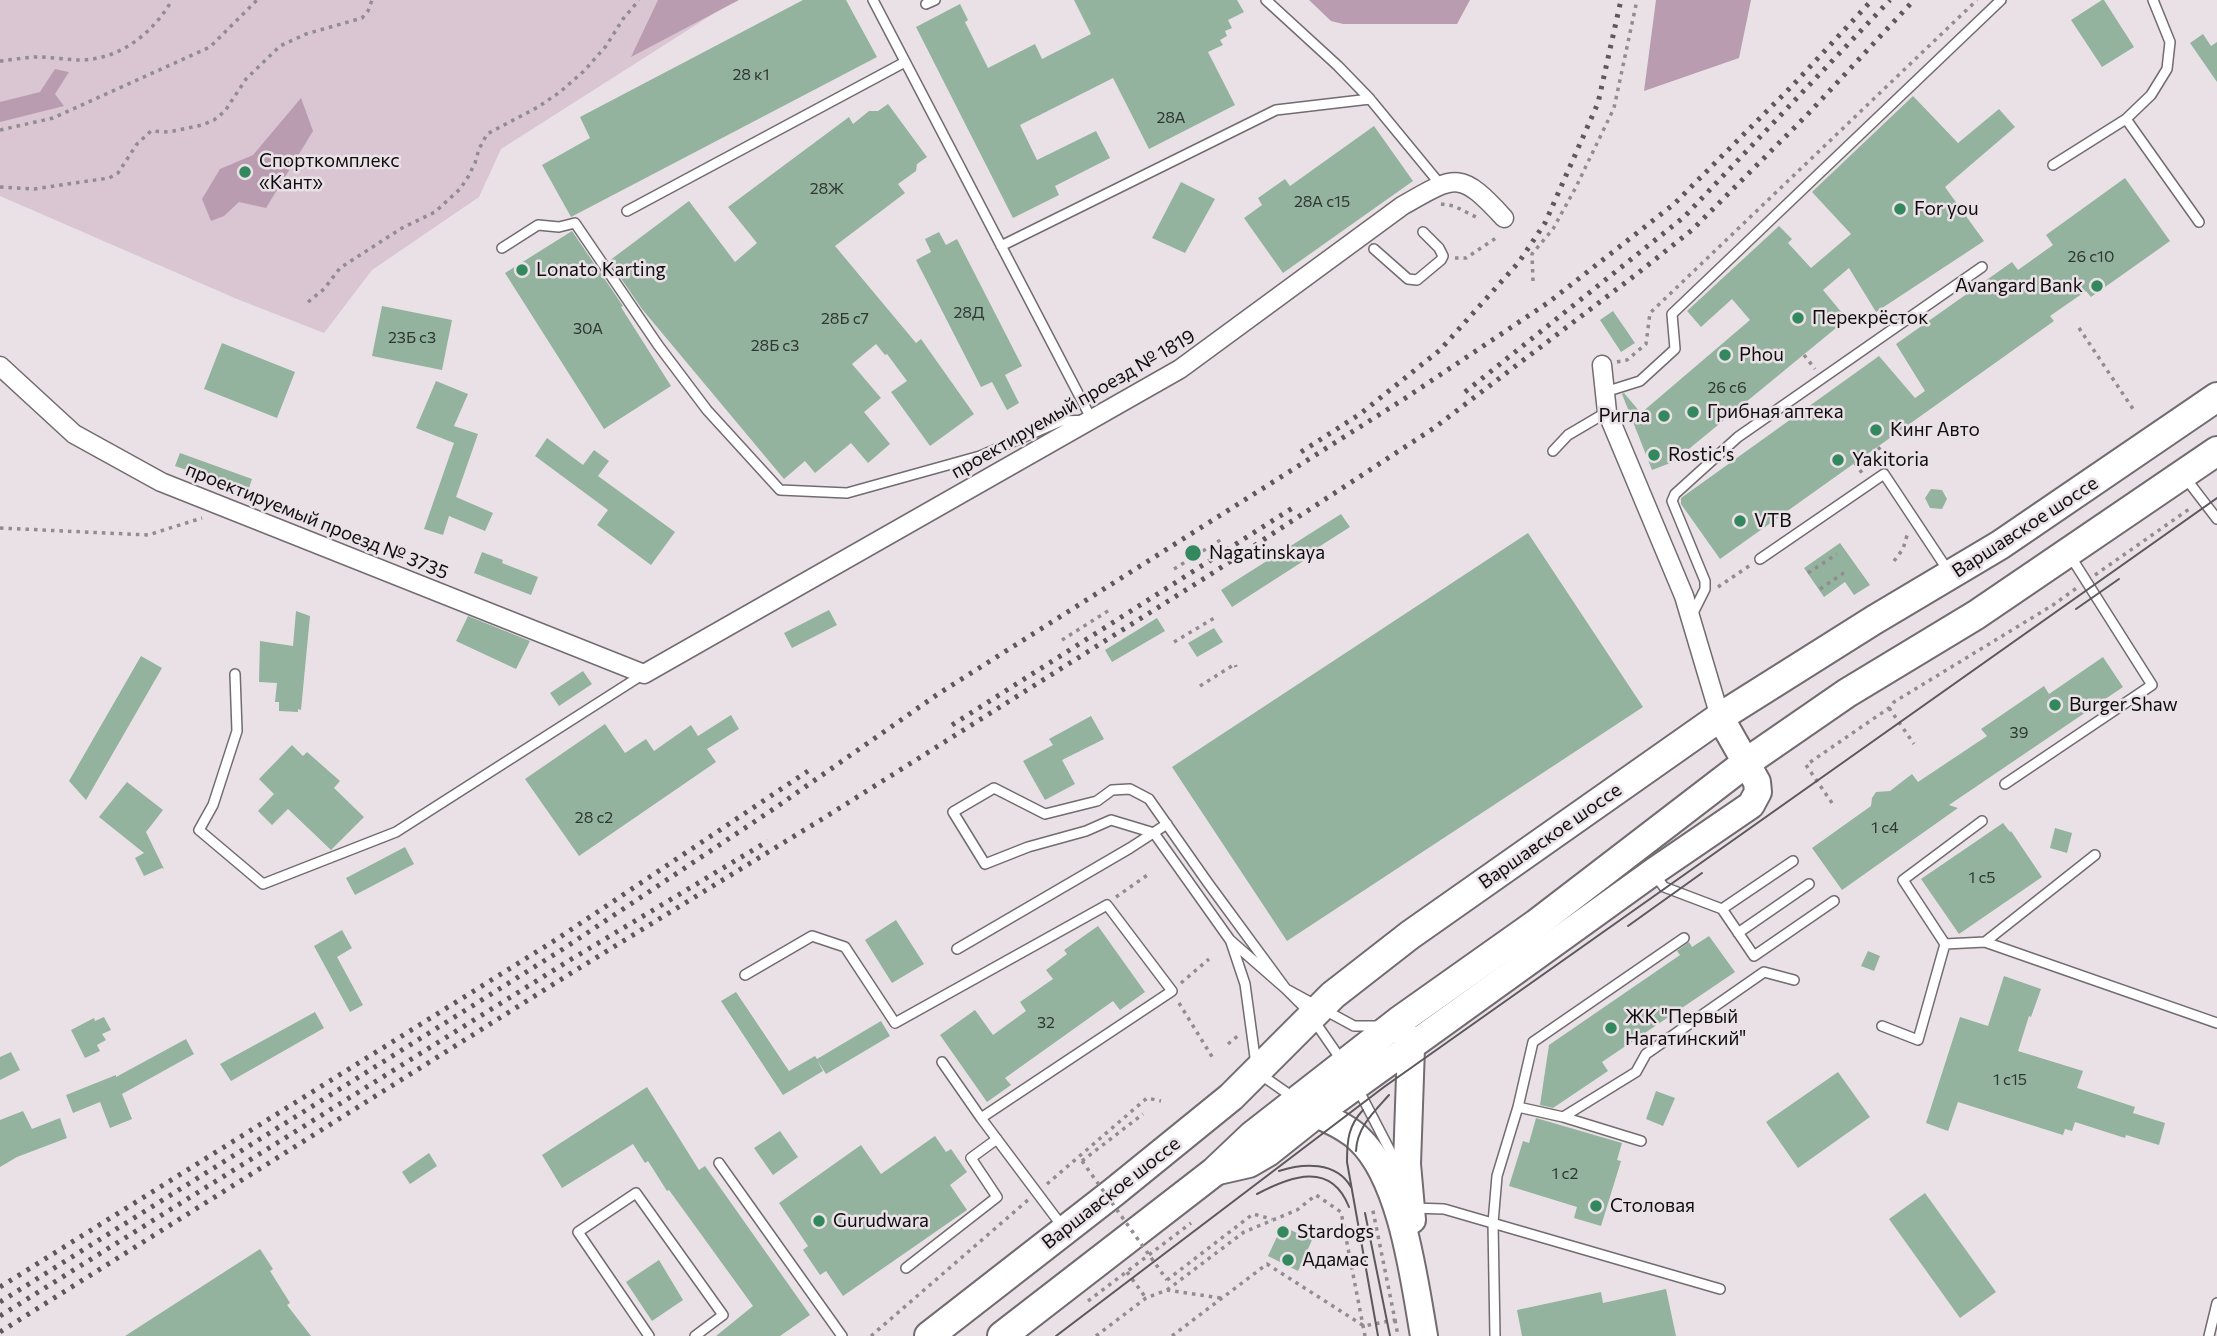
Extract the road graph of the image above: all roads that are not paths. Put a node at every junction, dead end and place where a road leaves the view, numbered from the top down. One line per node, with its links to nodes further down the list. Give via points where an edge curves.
1 (873, 0): 5 (lane)
2 (1266, 0): 6 (lane)
3 (2001, 0): 20 (lane, via 1672,314 1675,349 1640,381)
4 (2153, 0): 7 (lane, via 2170,42 2167,69 2151,95)
5 (905, 62): 10 (lane); 14 (lane)
6 (1370, 99): 9 (lane); 14 (lane, via 1276,110)
7 (2126, 118): 8 (lane); 11 (lane)
8 (2053, 165)
9 (1440, 184): 12 (street, via 1457,182 1478,190); 23 (street, проектируемый проезд № 1819, via 1402,206 1180,369)
10 (627, 211)
11 (2199, 222)
12 (1498, 223)
13 (1423, 232): 16 (lane, via 1443,256 1417,280 1412,281)
14 (1001, 246): 23 (lane)
15 (502, 248): 23 (lane, via 538,225 575,223 707,410 780,490 847,493 980,456 1061,421)
16 (1374, 248)
17 (1982, 267): 31 (lane, via 1738,437 1675,494 1672,501 1705,589)
18 (1602, 365): 20 (street)
19 (0, 366): 33 (street, проектируемый проезд № 3735, via 74,434 161,482)
20 (1605, 392): 22 (street)
21 (2217, 397): 30 (main road, Варшавское шоссе)
22 (1607, 411): 24 (lane, via 1568,435); 31 (street)
23 (1091, 420): 33 (street, проектируемый проезд № 1819)
24 (1553, 451)
25 (2217, 451): 26 (main road)
26 (2183, 475): 27 (lane); 28 (main road)
27 (2217, 519)
28 (2068, 553): 35 (main road); 36 (lane, via 2152,685)
29 (1760, 559): 30 (lane, via 1884,474)
30 (1952, 576): 34 (main road, Варшавское шоссе)
31 (1690, 617): 34 (street)
32 (235, 674): 33 (lane, via 237,731 213,805 199,830 263,884 397,832)
33 (644, 674)
34 (1720, 717): 35 (street); 57 (main road, Варшавское шоссе, via 1410,934)
35 (1747, 762): 42 (street, via 1758,792 1751,805); 58 (main road, via 1536,925)
36 (2005, 784)
37 (1982, 821): 50 (lane, via 1903,880)
38 (1167, 824): 39 (lane); 39 (lane, via 1149,799 1130,789 1112,790 1097,801 1045,814 994,788 953,812 985,864 1111,820); 56 (lane)
39 (1154, 833): 48 (lane); 51 (lane)
40 (2095, 855): 49 (lane)
41 (1793, 861): 45 (lane)
42 (1653, 872): 45 (lane, via 1664,887); 61 (street)
43 (1809, 884): 46 (lane)
44 (1834, 901): 52 (lane)
45 (1722, 909): 46 (lane)
46 (1738, 933): 52 (lane)
47 (1684, 938): 66 (lane, via 1533,1042)
48 (1230, 940): 56 (lane); 63 (lane, via 1245,984)
49 (1986, 942): 50 (lane); 59 (lane)
50 (1945, 944): 60 (lane, via 1918,1040)
51 (957, 949)
52 (1754, 957): 53 (lane)
53 (1764, 972): 55 (lane); 67 (lane, via 1646,1054 1636,1072)
54 (745, 975): 68 (lane, via 812,936 845,947 895,1023 1107,905 1172,991)
55 (1794, 980)
56 (1286, 989): 57 (lane)
57 (1316, 1013): 58 (lane, via 1354,1026 1378,1027); 63 (main road, Варшавское шоссе); 64 (lane)
58 (1399, 1021): 61 (street); 64 (main road)
59 (2217, 1023)
60 (1882, 1026)
61 (1411, 1047): 64 (street); 72 (street)
62 (942, 1062): 68 (lane)
63 (1257, 1072): 65 (lane); 74 (main road, Варшавское шоссе)
64 (1350, 1075): 65 (main road); 72 (lane)
65 (1307, 1107): 75 (street, via 1358,1138 1384,1171); 83 (main road, via 1252,1135 1214,1172)
66 (1518, 1107): 67 (lane); 73 (lane, via 1497,1176)
67 (1563, 1117): 70 (lane)
68 (981, 1118): 69 (lane)
69 (997, 1139): 74 (lane); 76 (lane, via 971,1158 997,1196)
70 (1641, 1140)
71 (719, 1163): 81 (lane)
72 (1411, 1199): 73 (lane); 75 (street)
73 (1493, 1223): 77 (lane); 85 (lane)
74 (1065, 1230): 82 (main road, Варшавское шоссе)
75 (1411, 1264): 84 (street)
76 (906, 1268)
77 (1720, 1289)
78 (2217, 1303): 86 (lane)
79 (649, 1336): 80 (lane, via 578,1232 636,1193 723,1315)
80 (695, 1336)
81 (842, 1336)
82 (929, 1336)
83 (1002, 1336)
84 (1424, 1336)
85 (1495, 1336)
86 (2208, 1336)

